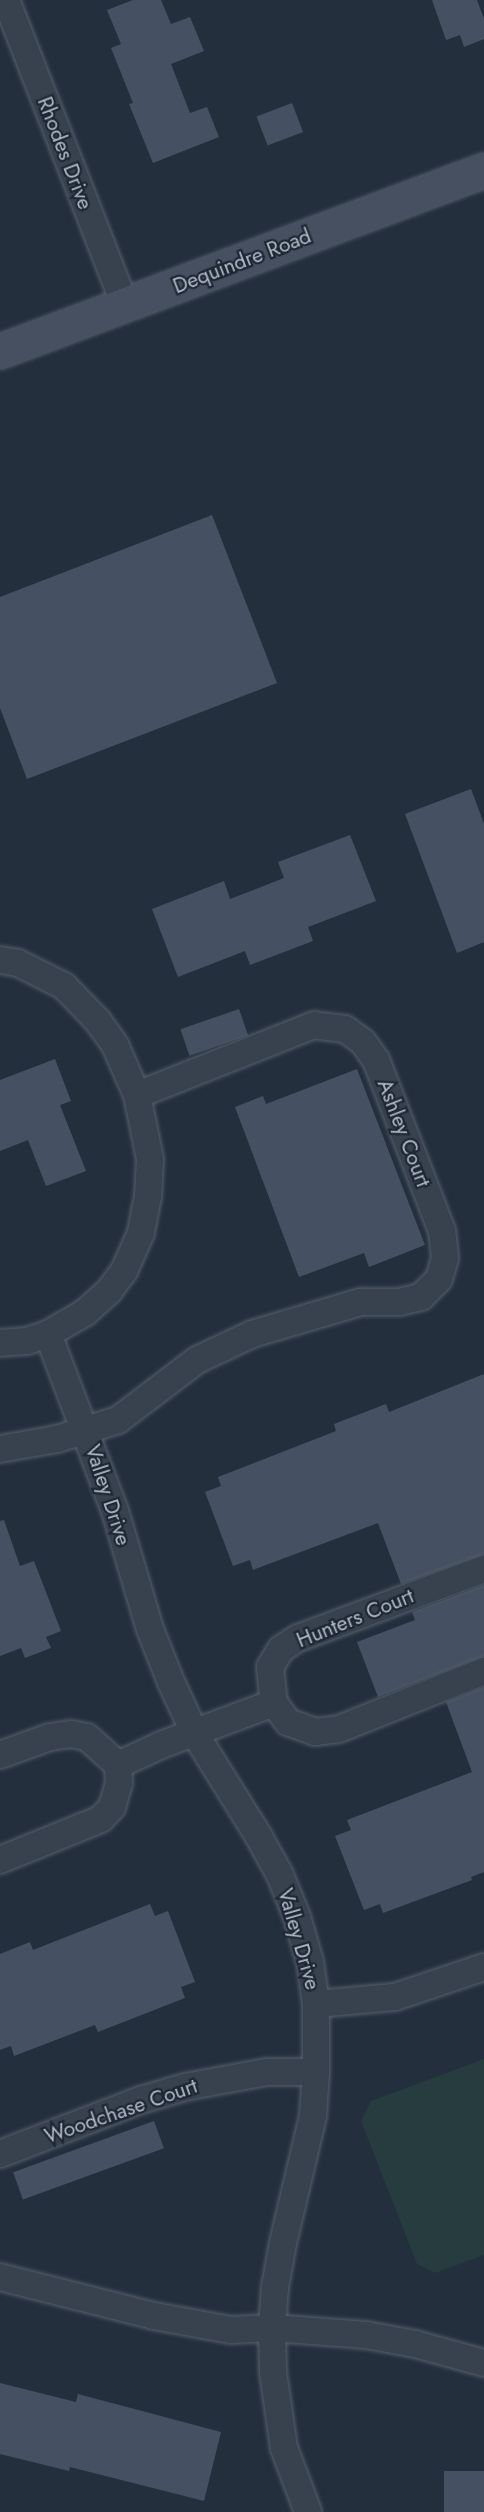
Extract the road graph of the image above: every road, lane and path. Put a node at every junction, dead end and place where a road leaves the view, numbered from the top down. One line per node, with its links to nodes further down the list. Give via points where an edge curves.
1 (6, 0): 3 (street, Rhodes Drive)
2 (484, 170): 3 (main road, Dequindre Road)
3 (125, 306): 4 (main road, Dequindre Road)
4 (0, 351)
5 (0, 960): 6 (street, via 18,963 64,986 115,1045)
6 (137, 1095): 7 (street, via 150,1159 141,1233 124,1271 109,1291 86,1312); 9 (street, Ashley Court, via 314,1025 345,1029 363,1042 376,1060 442,1231 445,1258 439,1279 421,1297 399,1302 361,1302 252,1334 197,1360 118,1420)
7 (48, 1334): 8 (street, via 27,1341); 9 (street, Valley Drive)
8 (0, 1343)
9 (86, 1430): 10 (street, Ashley Court); 14 (street, Valley Drive, via 116,1511 150,1629)
10 (0, 1449)
11 (484, 1569): 13 (street, Hunters Court, via 298,1638 281,1649 270,1668)
12 (484, 1671): 13 (street, via 339,1729 315,1732 288,1722)
13 (274, 1703): 14 (street)
14 (195, 1734): 16 (street); 19 (street, Valley Drive, via 280,1875 300,1929)
15 (0, 1755): 16 (street, via 50,1737 71,1734 87,1737)
16 (118, 1765): 17 (street, via 119,1783 112,1807 101,1819)
17 (0, 1860)
18 (484, 1967): 19 (street, via 395,1996)
19 (316, 2004): 20 (street, Valley Drive)
20 (316, 2072): 21 (street, Woodchase Court, via 259,2073 185,2087); 23 (street, Valley Drive, via 313,2115 279,2265)
21 (0, 2154)
22 (0, 2277): 23 (street, via 154,2316 231,2330)
23 (272, 2328): 24 (street, via 366,2335); 25 (street, Valley Drive, via 273,2372 285,2448)
24 (484, 2363)
25 (308, 2512)

